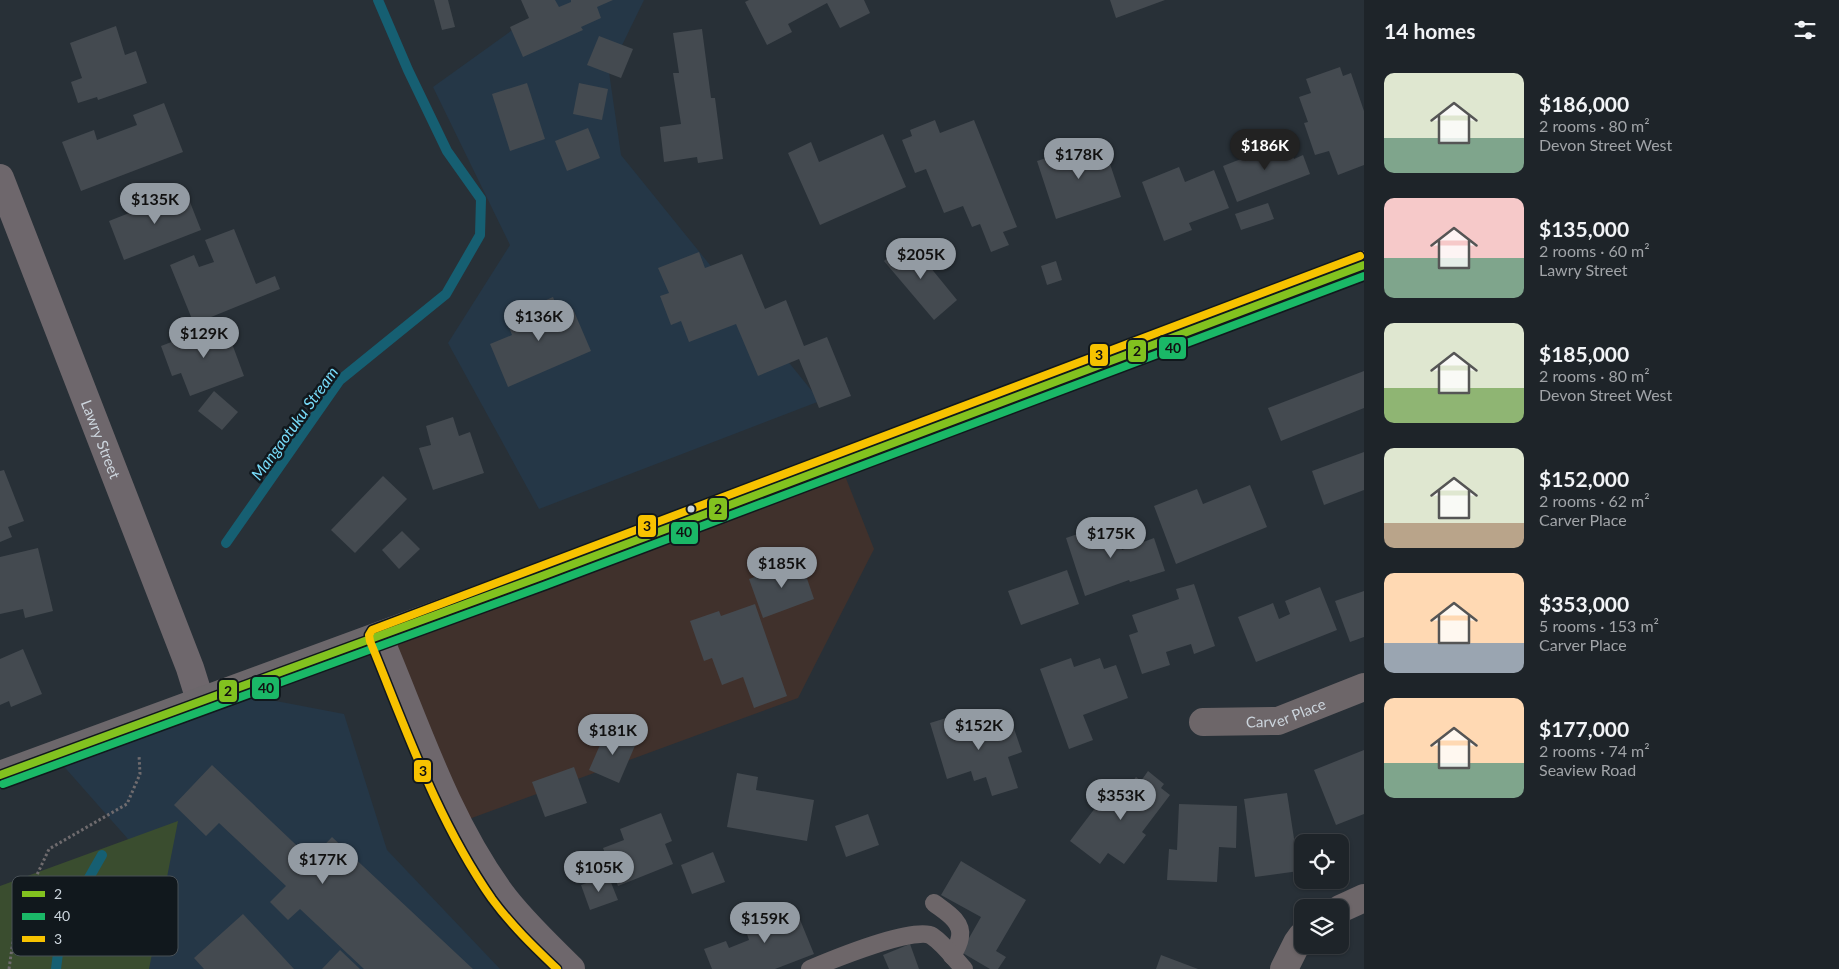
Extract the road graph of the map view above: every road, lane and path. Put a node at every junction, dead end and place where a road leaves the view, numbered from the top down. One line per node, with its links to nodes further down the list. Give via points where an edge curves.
1 (0, 178): 5 (street, Lawry Street)
2 (1364, 265): 3 (main road)
3 (379, 637): 5 (main road); 17 (street, via 451,810 479,861 502,895)
4 (1364, 687): 6 (street, Carver Place, via 1278,721)
5 (200, 700): 7 (main road)
6 (1203, 722)
7 (134, 726): 8 (main road); 9 (path, via 140,774 128,804 49,849)
8 (0, 775)
9 (36, 876)
10 (1364, 898): 12 (street)
11 (934, 903): 15 (lane, via 960,928)
12 (1349, 905)
13 (12, 948): 16 (path)
14 (1294, 949): 20 (street)
15 (952, 956): 18 (lane, via 931,935 918,933 847,954); 19 (lane)
16 (9, 969)
17 (571, 969)
18 (810, 969)
19 (964, 969)
20 (1284, 969)

